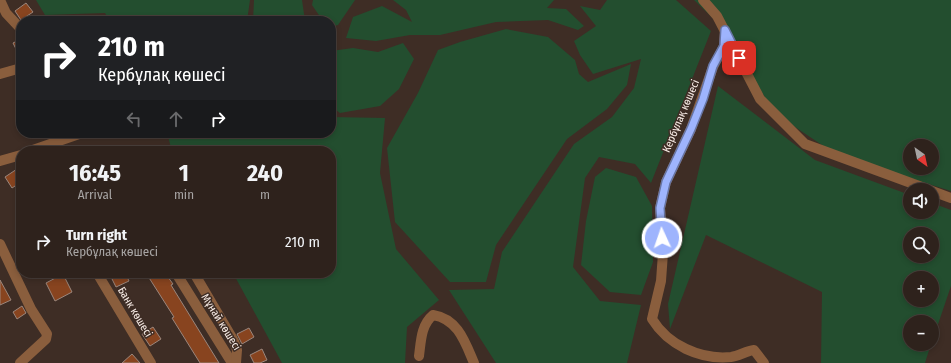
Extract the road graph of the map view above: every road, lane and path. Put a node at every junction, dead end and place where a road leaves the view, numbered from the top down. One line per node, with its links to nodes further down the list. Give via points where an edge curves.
1 (0, 0): 4 (street, via 6,13)
2 (703, 0): 3 (street)
3 (713, 5): 5 (street)
4 (16, 24)
5 (725, 30): 12 (street, via 760,99 805,144); 27 (street, Кербұлақ көшесі, via 724,46 713,66 691,129 666,182 660,208 663,253 661,281 652,319 669,340 688,350 714,357 732,357 754,350)
6 (16, 69): 7 (street)
7 (0, 74)
8 (68, 138): 9 (street)
9 (44, 146)
10 (16, 156): 11 (street)
11 (0, 161)
12 (912, 183)
13 (939, 193): 14 (street)
14 (951, 198)
15 (0, 244): 16 (street)
16 (16, 278)
17 (16, 278): 22 (street, via 47,334 46,339)
18 (100, 278): 23 (street, Банк көшесі)
19 (179, 278): 24 (street, Мұнай көшесі)
20 (197, 278): 25 (street, via 234,341 237,350)
21 (419, 356): 26 (street, via 426,320 433,315 443,316 455,325)
22 (20, 363)
23 (152, 363)
24 (232, 363)
25 (236, 363)
26 (474, 363)
27 (764, 363)

